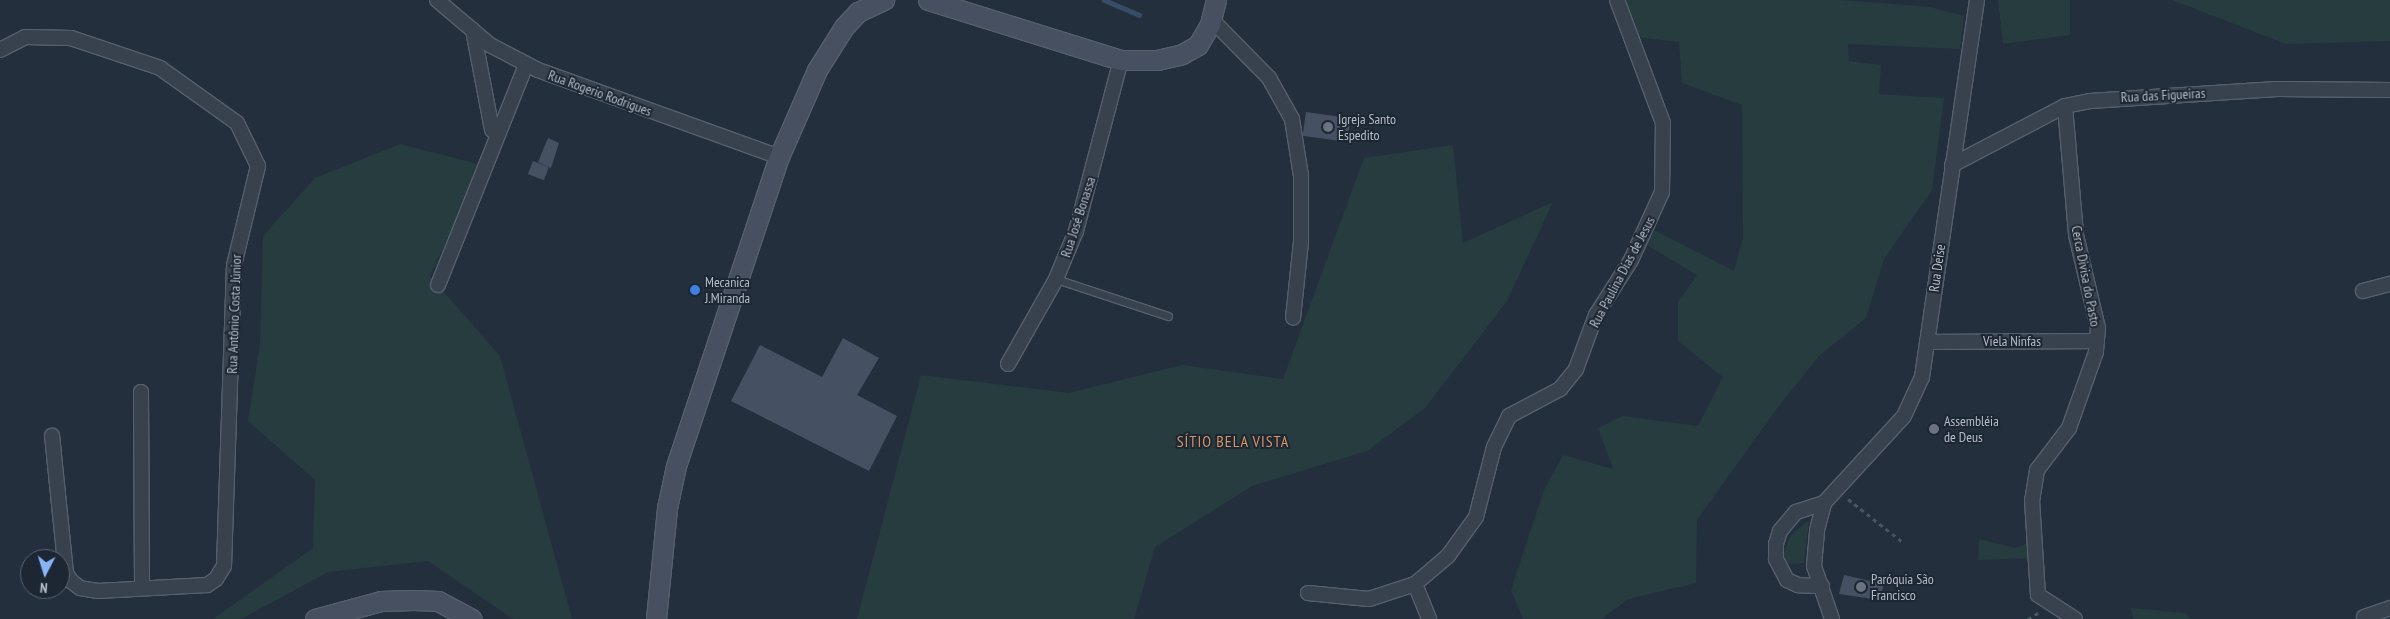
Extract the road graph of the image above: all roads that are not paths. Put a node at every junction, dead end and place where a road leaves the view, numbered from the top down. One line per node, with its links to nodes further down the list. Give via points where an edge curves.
1 (437, 0): 8 (street, Rua Rogerio Rodrigues)
2 (884, 0): 15 (main road, via 858,12 844,27 817,70)
3 (928, 0): 10 (main road)
4 (1216, 0): 7 (main road)
5 (1617, 0): 29 (street, Rua Paulina Dias de Jesus, via 1662,123 1662,192 1631,260 1596,315 1576,369 1560,389 1509,416 1494,447 1476,517 1448,556)
6 (1977, 0): 16 (street, Rua Deise)
7 (1211, 19): 10 (main road, via 1198,45 1182,54 1157,60); 22 (street, via 1269,78 1292,119 1301,176 1301,242)
8 (473, 30): 11 (street, Rua Rogerio Rodrigues, via 490,45); 14 (street)
9 (0, 50): 31 (street, Rua Antônio Costa Júnior, via 25,37 71,38 160,68 237,123 258,166 234,265 224,566 216,579 207,585)
10 (1121, 60): 17 (street, Rua José Bonassa, via 1076,231)
11 (526, 65): 15 (street, Rua Rogerio Rodrigues); 19 (street)
12 (2390, 90): 13 (street, Rua das Figueiras, via 2258,90 2121,98)
13 (2065, 106): 16 (street, Rua das Figueiras); 23 (street, Cerca Divisa do Pasto, via 2076,235 2098,328)
14 (492, 130)
15 (779, 157): 37 (main road, via 676,466 667,508)
16 (1952, 165): 24 (street, Rua Deise)
17 (1056, 279): 21 (lane); 25 (street, Rua José Bonassa)
18 (2390, 284): 20 (street)
19 (438, 285)
20 (2363, 291)
21 (1168, 316)
22 (1293, 318)
23 (2097, 341): 24 (street, Viela Ninfas); 40 (street, Cerca Divisa do Pasto, via 2083,394 2061,440 2037,470 2032,500 2038,595)
24 (1927, 342): 28 (street, Rua Deise, via 1922,377 1914,401 1886,438)
25 (1008, 364)
26 (141, 392): 31 (street)
27 (52, 436): 31 (street, Rua Antônio Costa Júnior, via 66,572 70,581 80,588 98,591)
28 (1824, 502): 30 (street, via 1814,566); 30 (street, Rua Deise, via 1796,512 1780,531 1776,544 1776,559 1787,580 1798,585)
29 (1415, 584): 32 (street, Rua Paulina Dias de Jesus, via 1368,599); 38 (street)
30 (1822, 586): 39 (street)
31 (142, 588)
32 (1308, 594)
33 (2390, 608): 34 (street)
34 (2364, 617)
35 (315, 619): 36 (main road, via 381,601 413,600 438,601)
36 (472, 619)
37 (656, 619)
38 (1429, 619)
39 (1832, 619)
40 (2075, 619)

